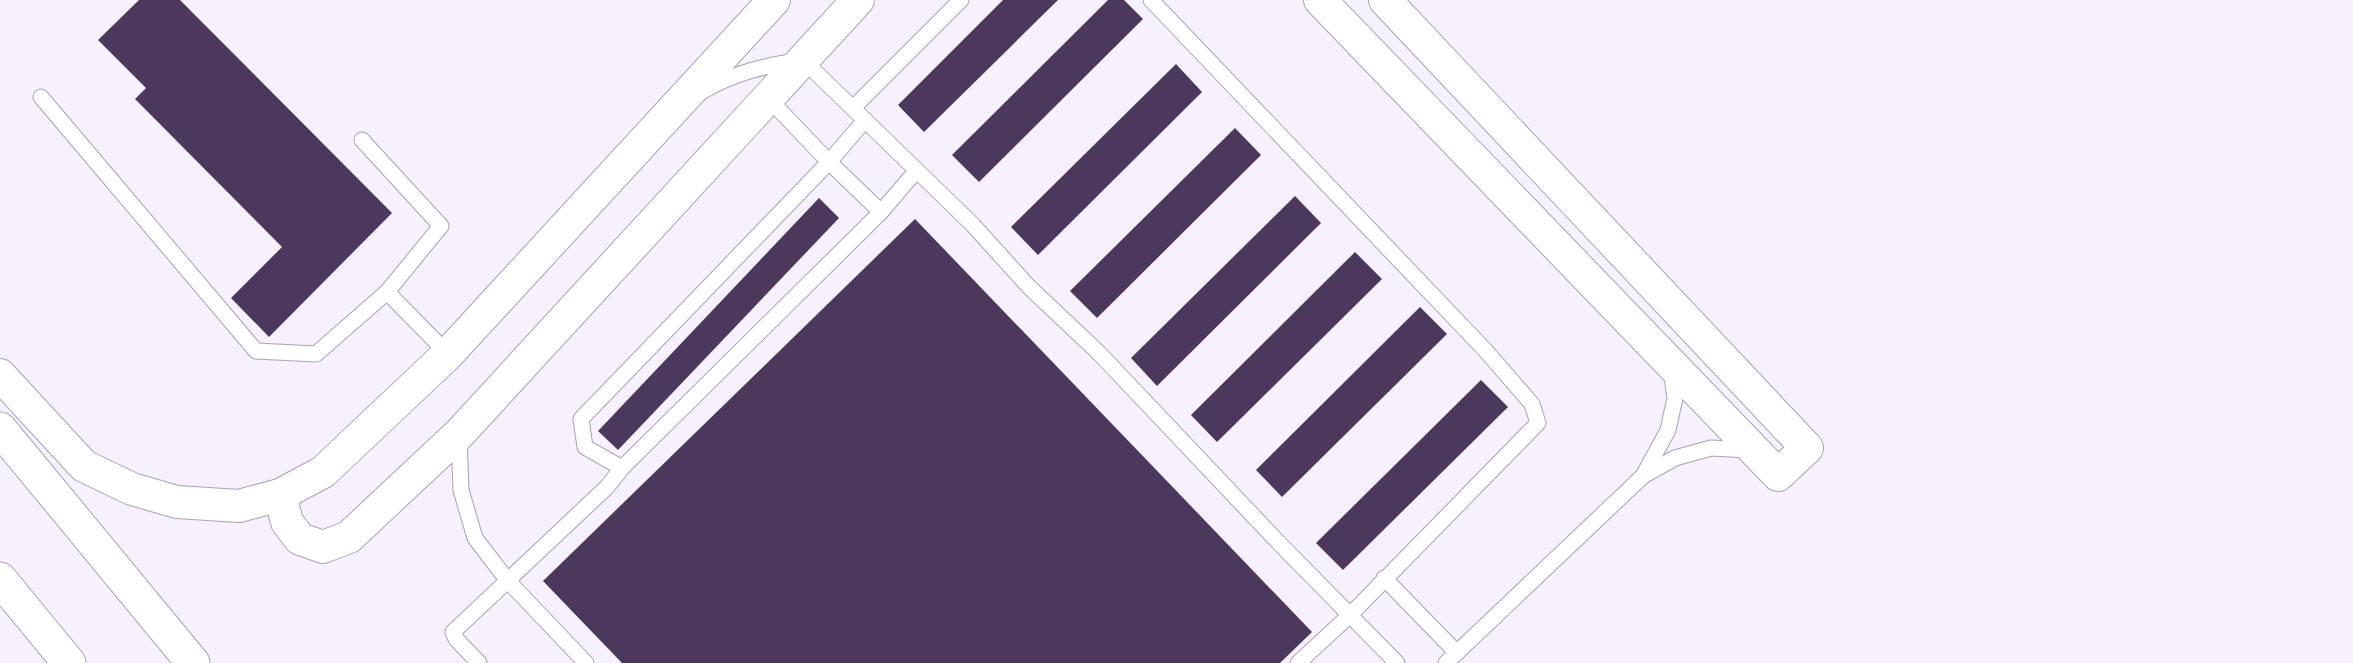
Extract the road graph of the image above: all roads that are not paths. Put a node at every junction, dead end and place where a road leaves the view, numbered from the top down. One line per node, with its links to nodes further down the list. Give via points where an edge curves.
1 (774, 0): 10 (street)
2 (858, 0): 7 (street)
3 (961, 0): 11 (lane)
4 (1151, 0): 27 (lane, via 1532,404 1538,423)
5 (1320, 0): 19 (street)
6 (1385, 0): 23 (street, via 1807,448 1778,475)
7 (803, 60): 9 (street); 10 (lane, via 763,66 723,79); 11 (lane)
8 (41, 97): 17 (lane, via 256,351 316,354)
9 (768, 98): 14 (lane); 22 (street)
10 (674, 108): 18 (street)
11 (853, 108): 12 (lane)
12 (865, 120): 14 (lane); 15 (lane)
13 (362, 140): 17 (lane, via 441,226)
14 (829, 162): 16 (lane); 24 (lane, via 581,419 585,447)
15 (916, 171): 16 (lane); 30 (lane, via 1100,353)
16 (881, 212): 24 (lane)
17 (387, 292): 18 (lane)
18 (448, 354): 26 (street, via 323,472)
19 (1671, 364): 23 (street); 25 (lane, via 1675,398 1668,430)
20 (0, 375): 26 (street, via 84,466 132,489 177,502 239,506)
21 (0, 429): 33 (main road)
22 (459, 434): 26 (street, via 349,537 324,546 300,539 287,522); 29 (lane, via 461,490 475,538)
23 (1754, 450): 25 (lane, via 1711,448 1675,458)
24 (622, 468): 29 (lane)
25 (1643, 476): 31 (lane)
26 (280, 495)
27 (1384, 578): 30 (lane); 31 (lane)
28 (0, 579): 32 (main road)
29 (508, 581): 34 (lane, via 453,632); 35 (lane)
30 (1350, 615): 36 (lane); 37 (lane)
31 (1452, 658)
32 (69, 663)
33 (193, 663)
34 (479, 663)
35 (586, 663)
36 (1298, 663)
37 (1397, 663)

